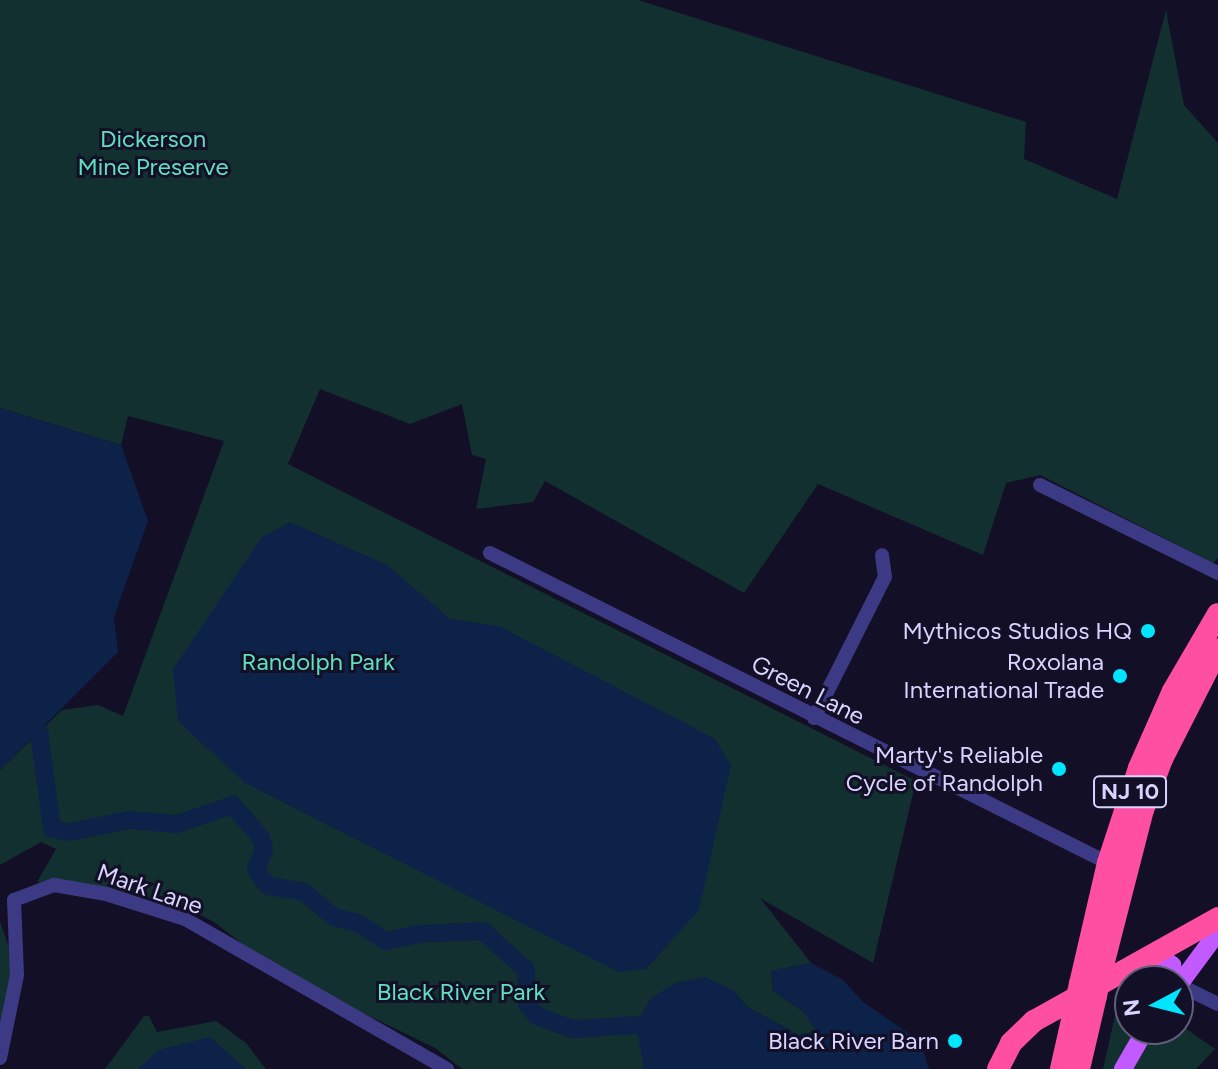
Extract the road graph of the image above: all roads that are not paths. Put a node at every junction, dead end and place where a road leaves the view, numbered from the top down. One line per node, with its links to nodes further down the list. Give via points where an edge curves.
1 (1040, 485): 4 (street)
2 (490, 553): 7 (street, Green Lane)
3 (882, 555): 7 (street, via 885,577)
4 (1218, 573)
5 (1218, 614): 8 (highway, NJ 10, via 1165,707)
6 (1218, 649): 14 (highway, NJ 10, bridge, via 1172,736 1143,810 1101,973)
7 (814, 718): 8 (street, Green Lane)
8 (1108, 863): 14 (highway, NJ 10)
9 (1218, 918): 11 (highway)
10 (1218, 932): 13 (main road)
11 (1157, 954): 12 (main road); 21 (highway, via 1034,1021 1011,1043)
12 (1172, 965)
13 (1192, 965)
14 (1088, 990): 19 (highway, NJ 10); 19 (highway, NJ 10, bridge, via 1075,1007)
15 (1194, 992): 16 (street)
16 (1218, 1004)
17 (1137, 1045): 22 (main road)
18 (0, 1058): 20 (street, Mark Lane, via 17,975 14,900 34,888 54,885 106,894 185,919)
19 (1066, 1067)
20 (447, 1069)
21 (998, 1069)
22 (1123, 1069)

